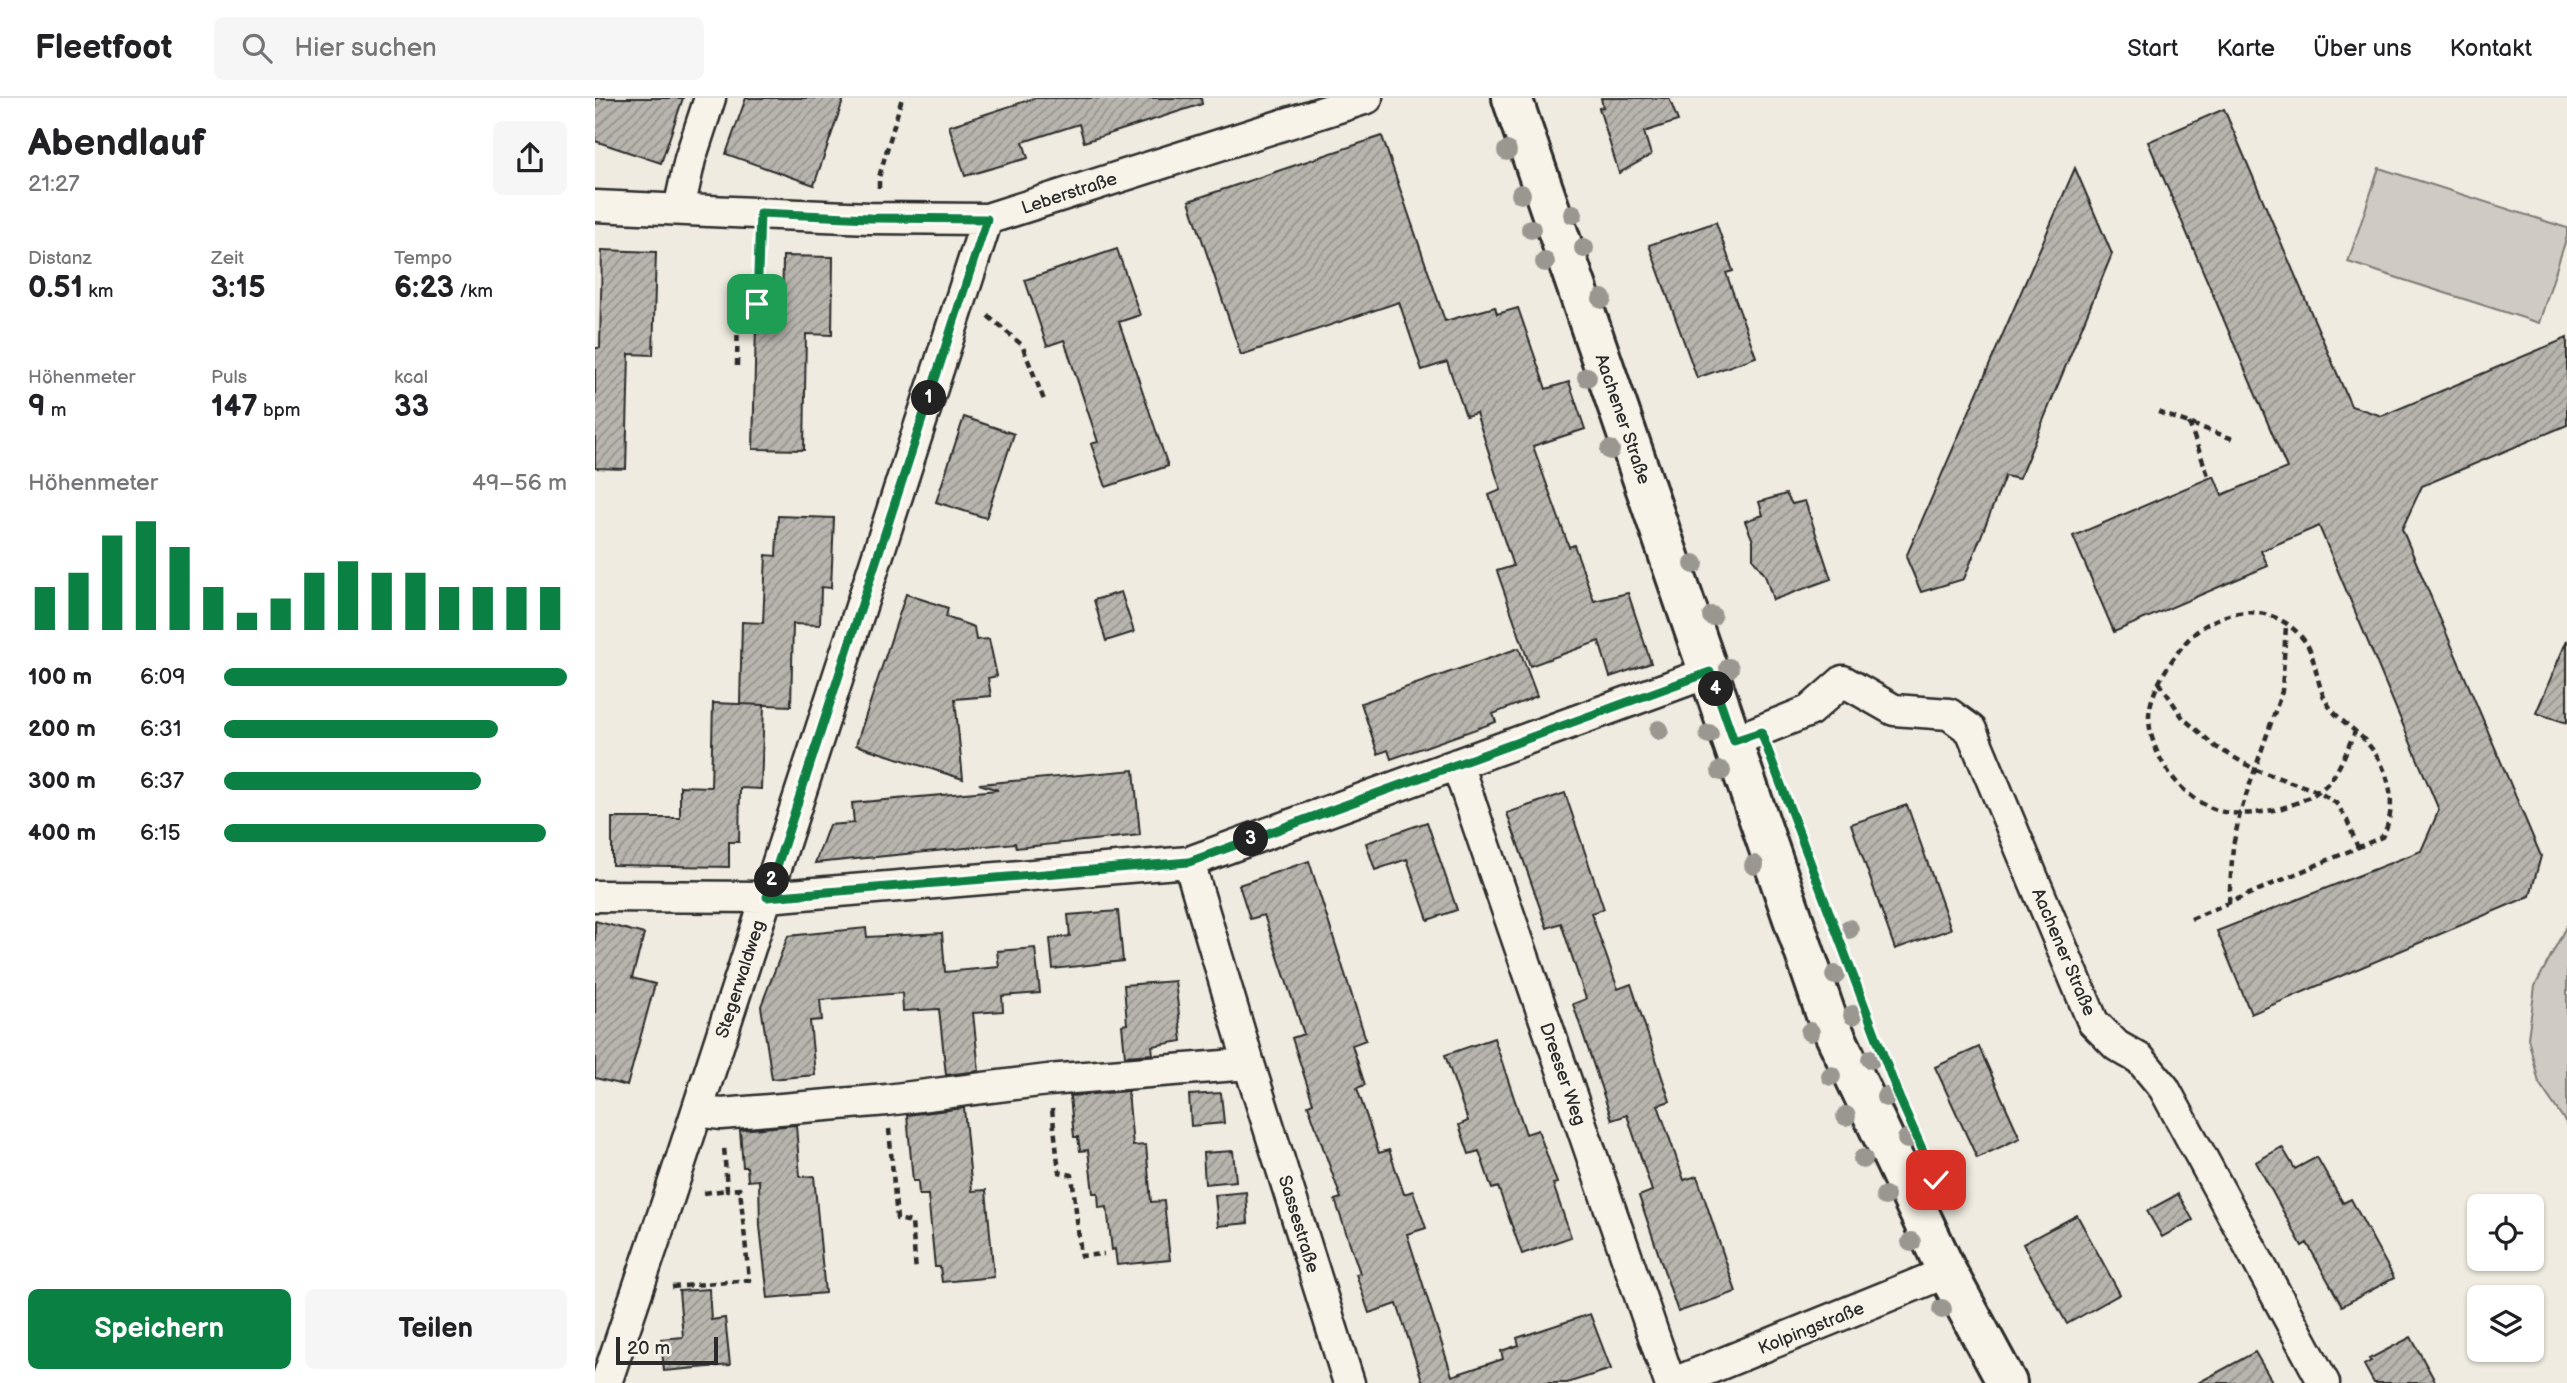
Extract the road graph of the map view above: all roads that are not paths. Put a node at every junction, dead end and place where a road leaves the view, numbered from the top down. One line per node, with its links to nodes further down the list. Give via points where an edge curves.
1 (710, 98): 5 (street)
2 (1367, 98): 6 (street, Leberstraße)
3 (1512, 98): 7 (main road, Aachener Straße)
4 (595, 206): 5 (street, Leberstraße)
5 (679, 209): 6 (street, Leberstraße)
6 (987, 219): 12 (street, Stegerwaldweg)
7 (1710, 672): 8 (main road, Aachener Straße); 9 (street)
8 (1734, 741): 15 (main road, Aachener Straße, via 1827,1018); 20 (street, Aachener Straße, via 1809,711 1843,681 1894,710 1949,714 1971,730 2093,1022 2117,1046 2140,1059 2164,1088)
9 (1457, 764): 10 (street); 18 (street, Dreeser Weg)
10 (1189, 862): 12 (street); 13 (street, Sassestraße)
11 (595, 896): 12 (street)
12 (767, 897): 14 (street, Stegerwaldweg)
13 (1249, 1064): 14 (street); 17 (street, Sassestraße)
14 (709, 1113): 16 (street, Stegerwaldweg)
15 (1947, 1272): 18 (street, Kolpingstraße); 19 (main road, Aachener Straße)
16 (606, 1383)
17 (1349, 1383)
18 (1672, 1383)
19 (2007, 1383)
20 (2324, 1383)

